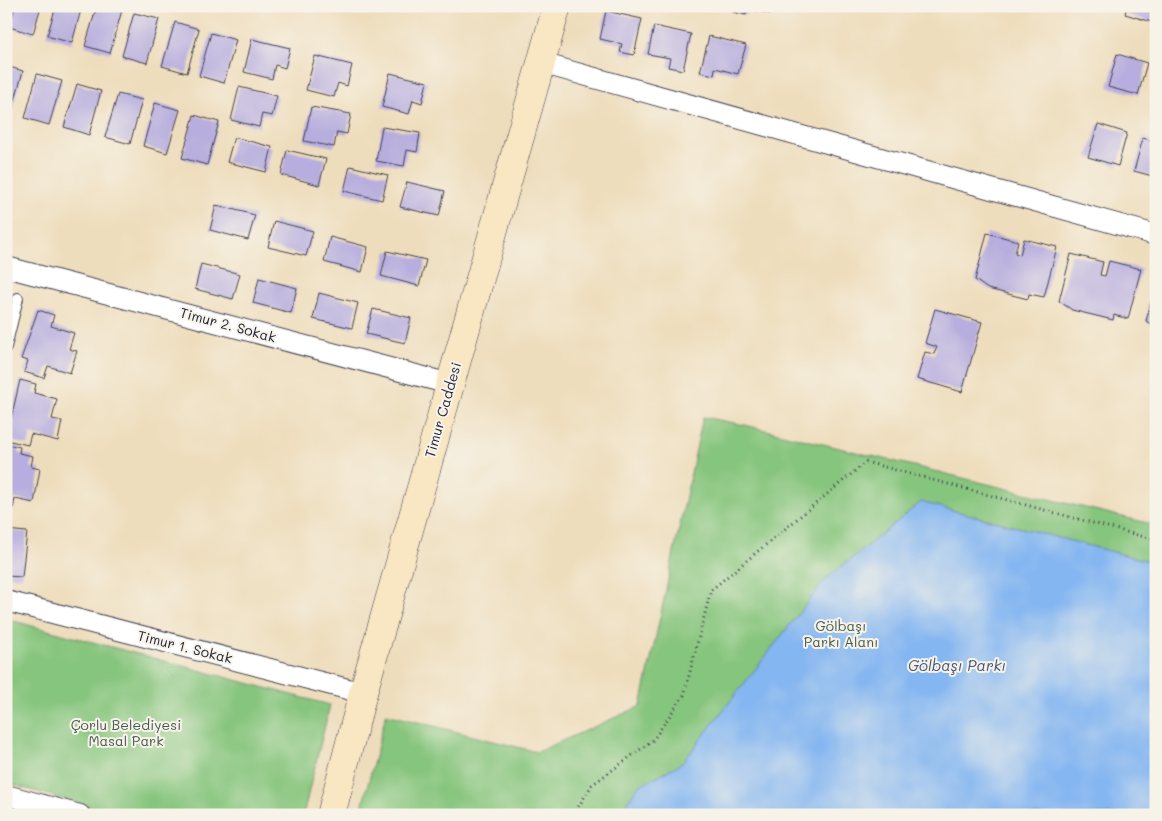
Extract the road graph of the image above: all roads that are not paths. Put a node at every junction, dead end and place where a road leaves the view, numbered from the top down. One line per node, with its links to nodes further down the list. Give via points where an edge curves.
1 (556, 6): 2 (street, Timur Caddesi)
2 (541, 63): 3 (street); 7 (street, Timur Caddesi)
3 (1156, 234)
4 (6, 267): 7 (street, Timur 2. Sokak)
5 (18, 298): 6 (lane)
6 (6, 347)
7 (450, 384): 9 (street, Timur Caddesi)
8 (6, 601): 9 (street, Timur 1. Sokak)
9 (363, 693): 12 (street, Timur Caddesi)
10 (6, 795): 11 (street)
11 (80, 815)
12 (331, 815)

